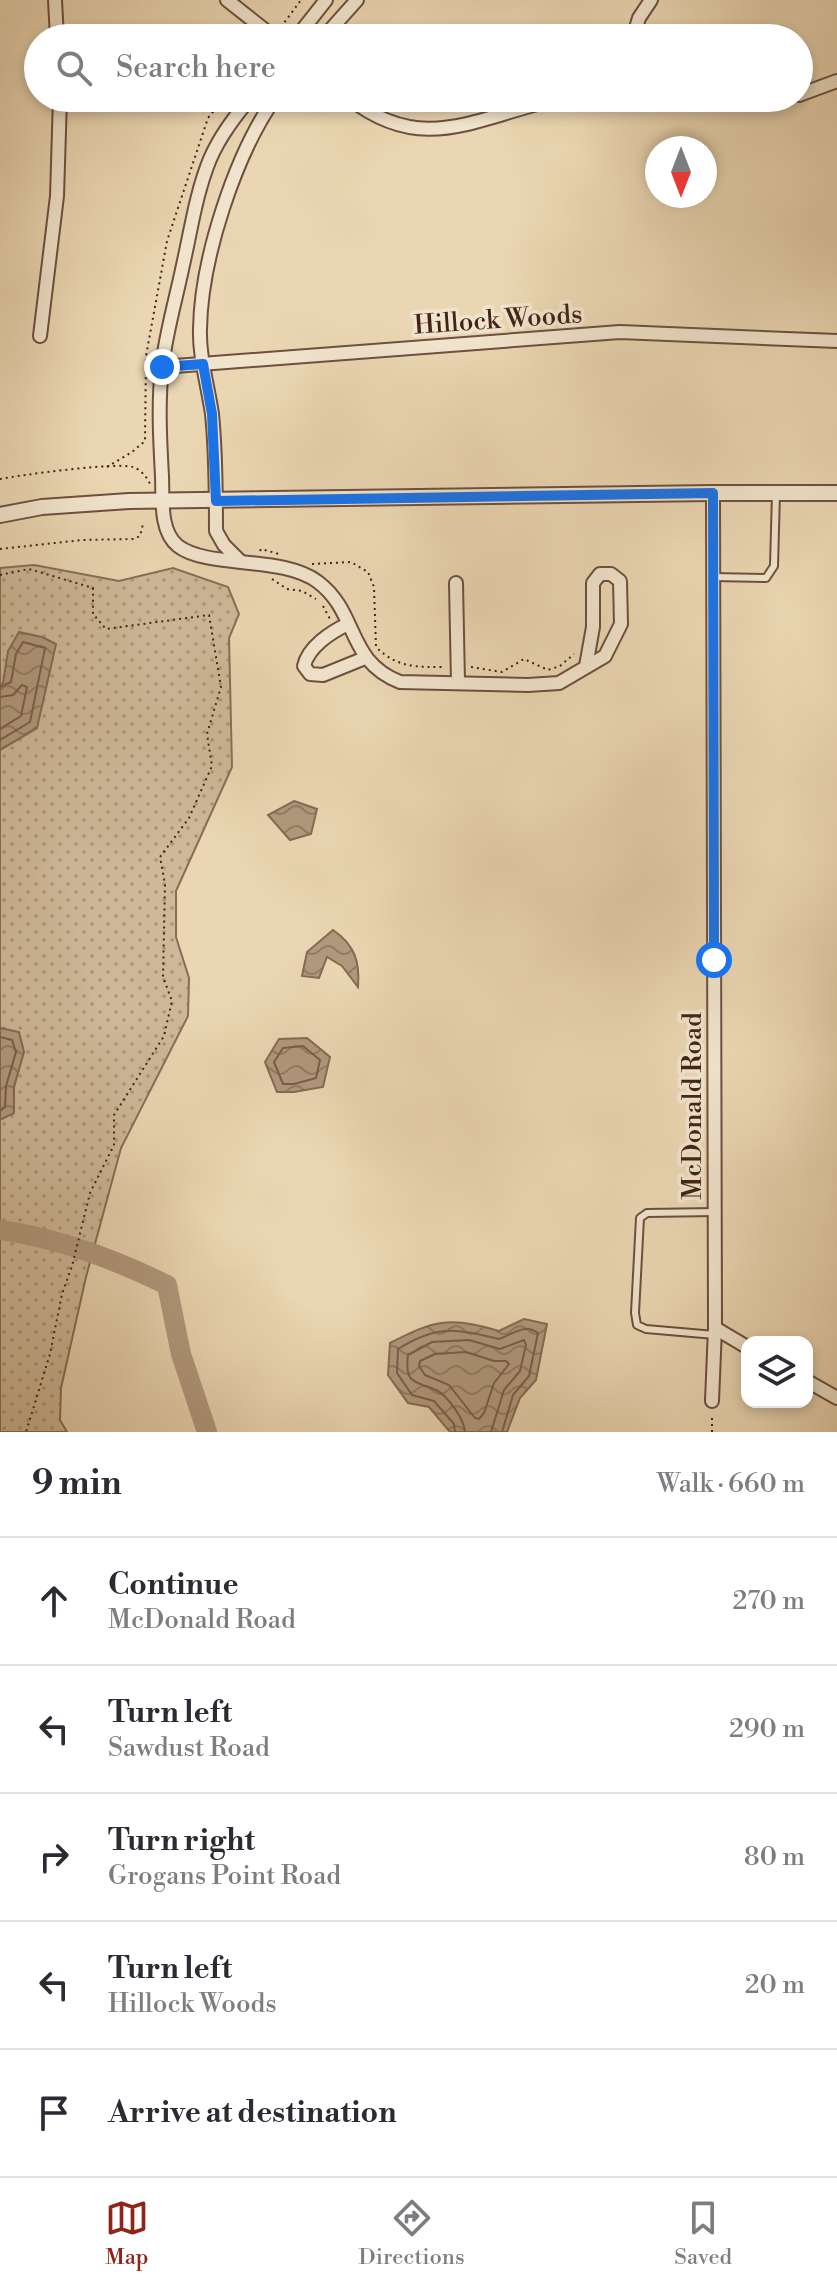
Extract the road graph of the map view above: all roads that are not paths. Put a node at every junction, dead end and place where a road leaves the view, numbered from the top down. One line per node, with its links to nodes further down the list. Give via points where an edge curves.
1 (55, 0): 6 (street)
2 (227, 0): 7 (street)
3 (326, 0): 8 (street)
4 (357, 0): 9 (street)
5 (651, 0): 10 (street)
6 (56, 24)
7 (257, 24)
8 (307, 24)
9 (336, 24)
10 (637, 24)
11 (837, 81): 12 (street)
12 (813, 90)
13 (60, 112): 18 (street, via 57,196)
14 (239, 112): 21 (street, via 224,131 205,175)
15 (265, 112): 20 (street, via 223,211 203,286)
16 (368, 112): 17 (street, via 407,128 430,129)
17 (514, 112)
18 (40, 336)
19 (837, 341): 20 (street, Hillock Woods, via 620,332)
20 (203, 364): 21 (street, Hillock Woods); 26 (street, via 212,414)
21 (162, 367): 25 (street)
22 (713, 493): 23 (street); 26 (street); 29 (street, McDonald Road)
23 (776, 493): 24 (street); 29 (lane, via 774,566 766,578)
24 (837, 493)
25 (163, 501): 26 (street); 27 (street, via 85,503); 28 (street, via 166,528 177,545 200,555)
26 (216, 501): 28 (street, via 216,531)
27 (0, 515)
28 (240, 561): 31 (street, via 314,579 337,600)
29 (712, 577): 35 (street, McDonald Road)
30 (456, 583): 34 (street)
31 (348, 624): 32 (street); 32 (street, via 306,656 304,666 310,674 323,675)
32 (365, 658): 34 (street, via 400,682)
33 (586, 666): 33 (street, via 605,656 621,624 620,581 611,574 600,574 593,583); 34 (street, via 559,683)
34 (458, 683)
35 (715, 1212): 36 (street, McDonald Road); 36 (lane, via 647,1213 640,1218 635,1313 637,1325 646,1329)
36 (715, 1332): 37 (street); 40 (street, McDonald Road)
37 (741, 1344)
38 (813, 1384): 39 (street)
39 (837, 1398)
40 (712, 1401)

